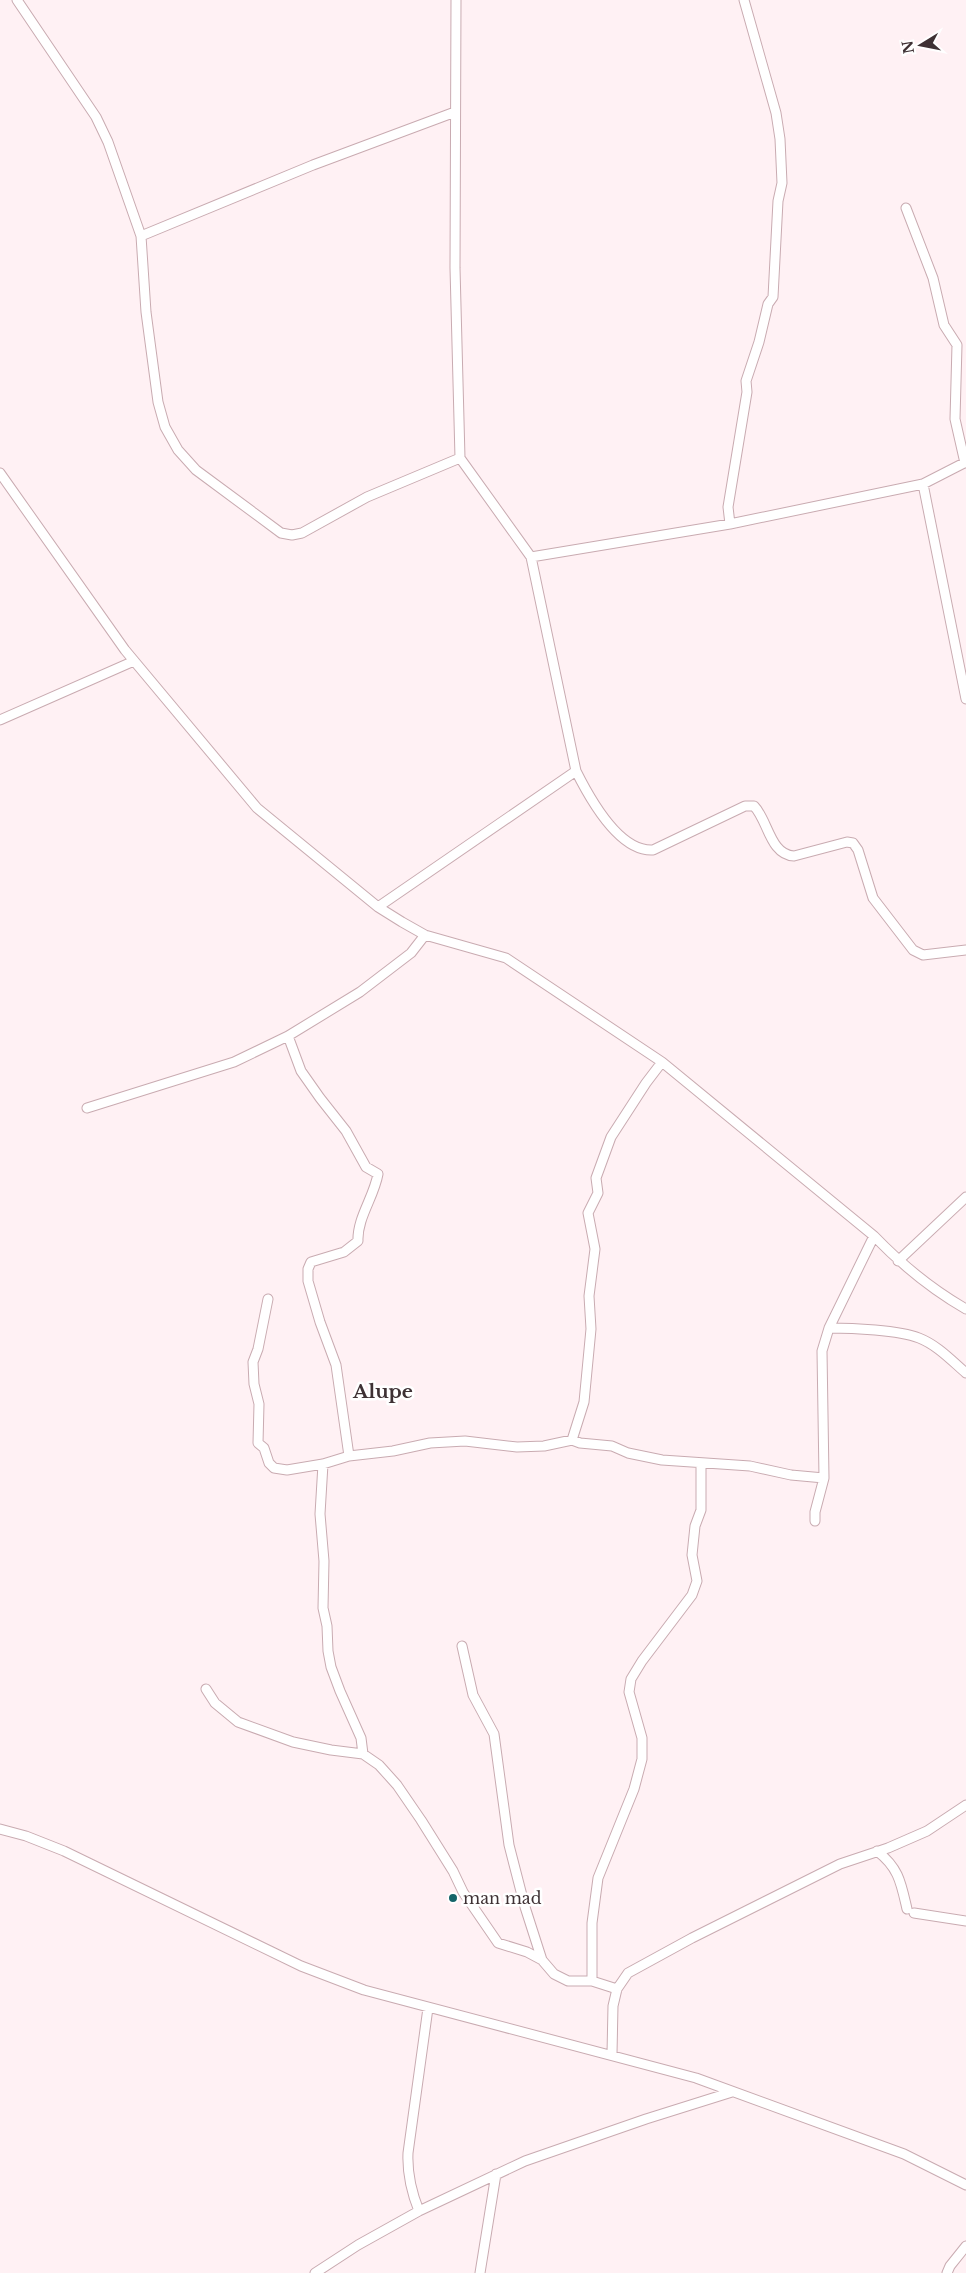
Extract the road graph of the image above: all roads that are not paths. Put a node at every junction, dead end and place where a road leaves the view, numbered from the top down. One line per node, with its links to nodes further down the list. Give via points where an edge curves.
1 (17, 0): 6 (street, via 96,117)
2 (456, 0): 4 (street)
3 (744, 0): 11 (street, via 776,113 782,183 778,201 773,297 768,304 746,381 747,392 728,507)
4 (455, 112): 6 (street, via 313,165); 7 (street)
5 (906, 208): 8 (street, via 933,278 944,325 957,345 955,419)
6 (141, 236): 7 (street, via 146,312 165,427 178,450 196,470 281,533 302,533 367,497)
7 (460, 458): 12 (street)
8 (965, 462): 10 (street)
9 (0, 473): 13 (street)
10 (923, 484): 11 (street); 14 (street)
11 (730, 524): 12 (street)
12 (532, 557): 16 (street)
13 (134, 661): 15 (street); 17 (street, via 257,808)
14 (966, 699)
15 (0, 720)
16 (576, 771): 17 (street); 19 (street, via 589,797 609,823 632,846 643,850 653,850 745,806 754,806 760,812 778,850 786,856 853,843 873,898 913,950 923,955)
17 (378, 907): 18 (street)
18 (425, 935): 20 (street, via 411,953 373,982); 21 (street, via 506,958)
19 (966, 950)
20 (288, 1036): 22 (street, via 234,1062); 31 (street, via 301,1071 346,1131 366,1167 378,1174 376,1187 358,1229 358,1241 344,1252 311,1262 308,1269 308,1282 336,1366)
21 (662, 1062): 24 (street); 30 (street, via 611,1137 596,1178 598,1193 588,1213 595,1250 588,1296 591,1329 584,1402)
22 (87, 1108)
23 (966, 1196): 25 (street)
24 (874, 1236): 25 (street); 28 (street)
25 (898, 1261): 27 (street, via 937,1292)
26 (268, 1299): 32 (street, via 253,1362 259,1404 258,1443 274,1468 287,1470)
27 (966, 1309)
28 (830, 1328): 29 (street, via 855,1328 918,1337 938,1348); 34 (street, via 821,1366)
29 (966, 1373)
30 (572, 1440): 31 (street, via 517,1447 465,1441 430,1443); 33 (street, via 612,1446 662,1460)
31 (349, 1456): 32 (street)
32 (323, 1464): 38 (street, via 320,1514 323,1608 328,1650 340,1691 362,1738)
33 (701, 1464): 34 (street, via 750,1466); 46 (street, via 701,1510 695,1526 692,1555 697,1581 692,1595 631,1679 629,1692 642,1738 642,1759 634,1790 598,1878 592,1924)
34 (824, 1478): 35 (street)
35 (815, 1521)
36 (462, 1646): 45 (street, via 473,1695 494,1734 509,1845)
37 (206, 1689): 38 (street, via 215,1703 238,1722 293,1742)
38 (363, 1754): 45 (street, via 379,1765 397,1785 454,1871 462,1892 498,1943)
39 (966, 1805): 41 (street, via 927,1831)
40 (0, 1829): 48 (street, via 64,1851 301,1966 364,1990)
41 (896, 1844): 42 (street); 43 (street)
42 (877, 1851): 43 (street); 47 (street, via 840,1864 692,1938 628,1973)
43 (890, 1861): 44 (street, via 911,1911)
44 (966, 1921)
45 (542, 1960): 46 (street, via 554,1974 568,1981)
46 (592, 1982): 47 (street)
47 (616, 1989): 49 (street)
48 (428, 2008): 49 (street); 53 (street, via 407,2172)
49 (612, 2054): 50 (street)
50 (732, 2092): 51 (street, via 552,2151); 52 (street, via 895,2151)
51 (496, 2174): 53 (street); 56 (street)
52 (966, 2185)
53 (419, 2211): 55 (street)
54 (966, 2246): 57 (street)
55 (315, 2273)
56 (480, 2273)
57 (947, 2273)

